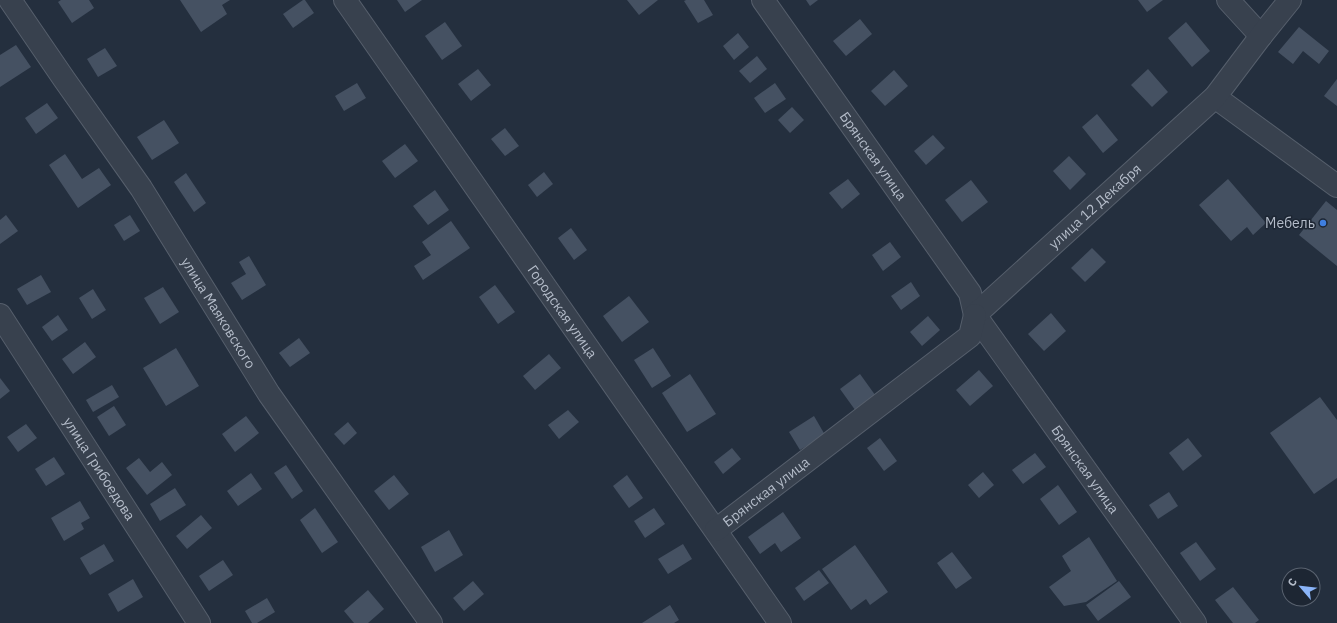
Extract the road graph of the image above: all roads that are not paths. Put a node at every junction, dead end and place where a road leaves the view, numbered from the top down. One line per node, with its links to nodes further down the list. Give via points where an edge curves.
1 (10, 0): 13 (street, улица Маяковского, via 141,188 269,394)
2 (345, 0): 11 (street, Городская улица)
3 (763, 0): 10 (street, Брянская улица, via 970,293)
4 (1228, 0): 6 (street)
5 (1290, 0): 6 (street, улица 12 Декабря)
6 (1261, 36): 7 (street, улица 12 Декабря)
7 (1215, 96): 8 (street); 10 (street, улица 12 Декабря)
8 (1337, 186)
9 (0, 315): 12 (street, улица Грибоедова)
10 (975, 315): 11 (street, Брянская улица, via 970,336); 15 (street, Брянская улица)
11 (716, 530): 14 (street, Городская улица)
12 (199, 623)
13 (431, 623)
14 (780, 623)
15 (1195, 623)

